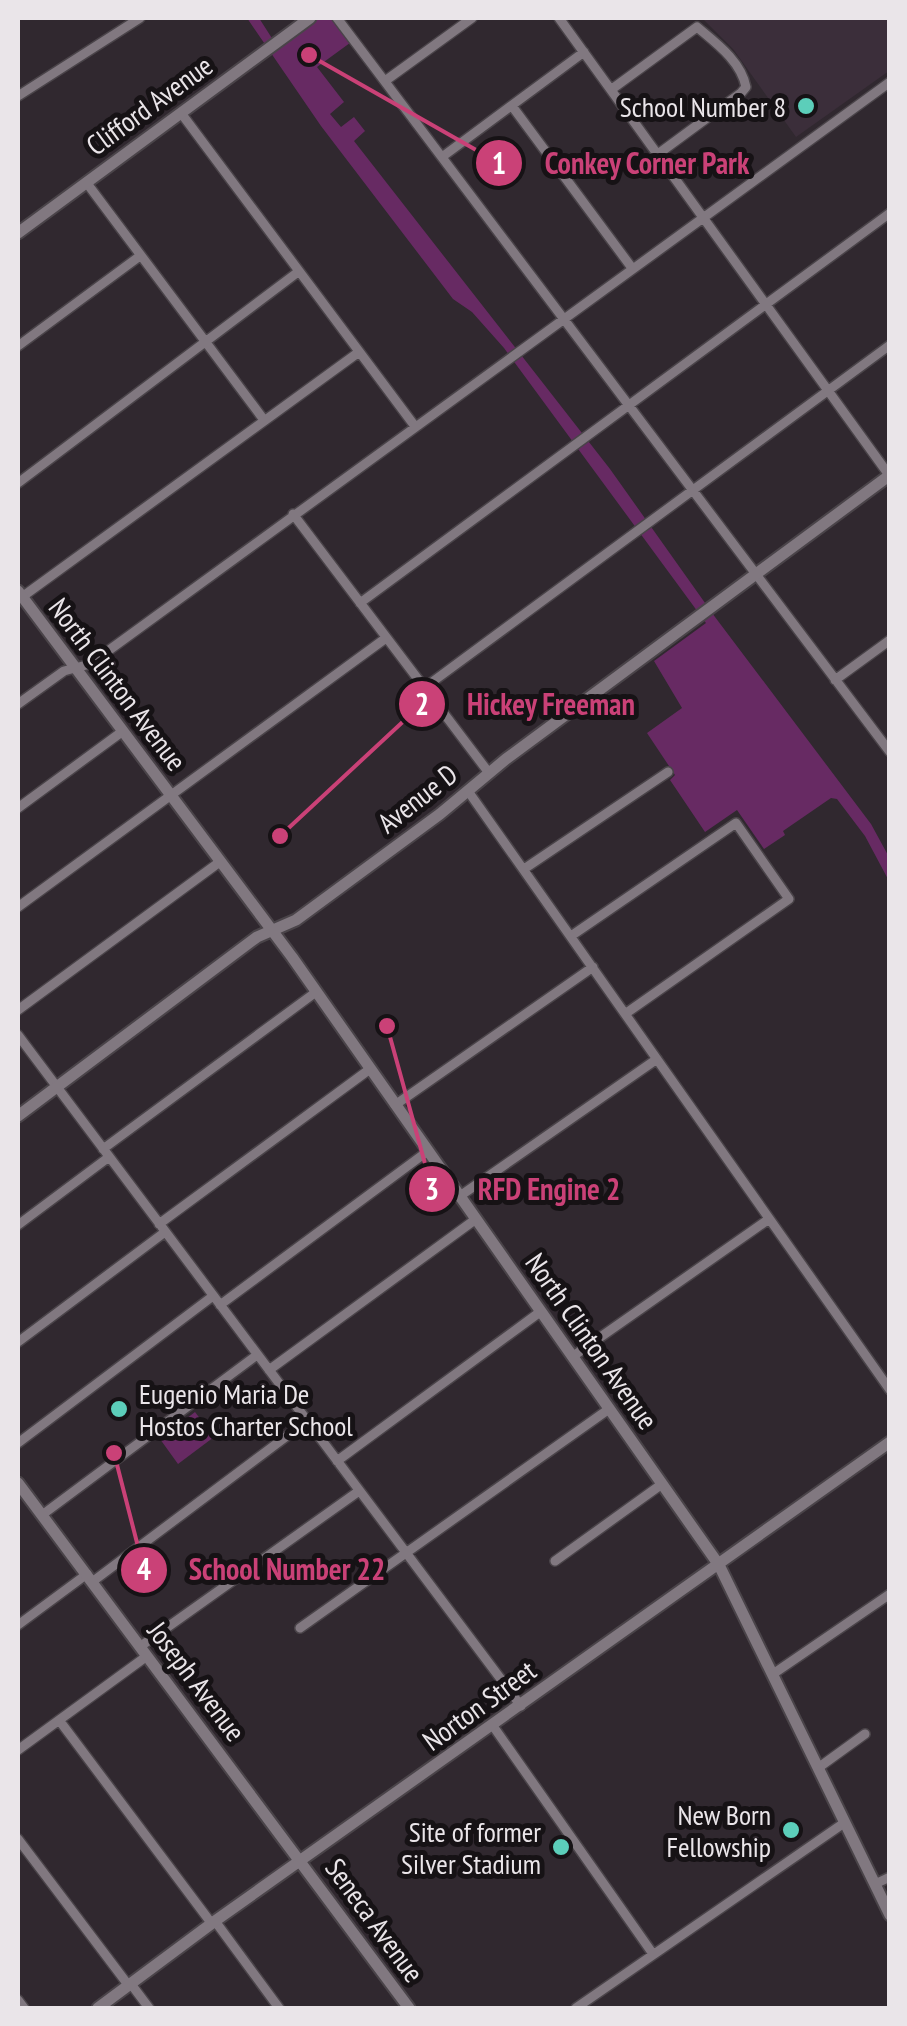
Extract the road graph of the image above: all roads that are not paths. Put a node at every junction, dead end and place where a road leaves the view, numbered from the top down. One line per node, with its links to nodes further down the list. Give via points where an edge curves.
1 (140, 18): 10 (street)
2 (310, 18): 12 (street, Clifford Avenue)
3 (337, 18): 7 (street)
4 (472, 18): 7 (street)
5 (559, 18): 6 (street)
6 (584, 52): 9 (street); 11 (street)
7 (385, 81): 14 (street)
8 (890, 82): 17 (street)
9 (612, 89): 13 (street); 13 (street, via 697,26 744,78 745,89)
10 (18, 96)
11 (512, 106): 14 (street); 20 (street)
12 (181, 113): 15 (street, Clifford Avenue); 21 (street)
13 (658, 154): 17 (street)
14 (442, 157): 23 (street)
15 (86, 182): 18 (street, Clifford Avenue); 19 (street)
16 (890, 213): 22 (street)
17 (703, 218): 20 (street); 22 (street)
18 (18, 232)
19 (140, 256): 24 (street); 26 (street)
20 (632, 268): 23 (street)
21 (298, 272): 24 (street); 27 (street)
22 (766, 305): 28 (street); 29 (street)
23 (563, 318): 29 (street); 31 (street)
24 (206, 344): 30 (street); 33 (street)
25 (890, 344): 28 (street)
26 (18, 346)
27 (358, 352): 30 (street); 31 (street)
28 (828, 390): 32 (street); 34 (street)
29 (629, 406): 34 (street); 38 (street)
30 (264, 420): 37 (street)
31 (414, 426): 35 (street)
32 (889, 475): 36 (street, Avenue D)
33 (18, 483)
34 (692, 490): 36 (street); 43 (street)
35 (292, 514): 38 (street); 41 (street)
36 (756, 574): 42 (street); 48 (street, Avenue D)
37 (20, 594): 41 (street, North Clinton Avenue)
38 (360, 604): 39 (street)
39 (386, 638): 43 (street); 50 (street)
40 (890, 640): 42 (street)
41 (76, 668): 44 (street); 45 (street, North Clinton Avenue)
42 (835, 680): 46 (street)
43 (424, 688): 48 (street)
44 (18, 704)
45 (123, 731): 50 (street, North Clinton Avenue); 51 (street)
46 (889, 751)
47 (668, 772): 53 (street)
48 (489, 773): 49 (street, Avenue D)
49 (468, 791): 53 (street); 55 (street, Avenue D, via 296,920)
50 (171, 796): 52 (street, North Clinton Avenue); 54 (street)
51 (18, 808)
52 (221, 862): 55 (street, North Clinton Avenue); 59 (street)
53 (524, 869): 56 (street)
54 (18, 908)
55 (272, 930): 58 (street, North Clinton Avenue); 64 (street, Avenue D)
56 (570, 936): 57 (street); 60 (street, via 736,822 788,900)
57 (593, 968): 60 (street); 65 (street)
58 (316, 992): 63 (street, North Clinton Avenue); 68 (street)
59 (18, 1010)
60 (626, 1014): 62 (street)
61 (18, 1035): 64 (street)
62 (657, 1059): 69 (street); 70 (street)
63 (370, 1068): 65 (street, North Clinton Avenue); 73 (street)
64 (56, 1087): 66 (street, Avenue D); 68 (street)
65 (396, 1105): 67 (street, North Clinton Avenue)
66 (18, 1116)
67 (428, 1151): 69 (street, North Clinton Avenue); 74 (street)
68 (106, 1153): 72 (street); 73 (street)
69 (460, 1196): 71 (street, North Clinton Avenue)
70 (769, 1218): 78 (street); 80 (street)
71 (476, 1219): 75 (street, North Clinton Avenue); 79 (street)
72 (18, 1226)
73 (162, 1228): 74 (street); 76 (street)
74 (217, 1301): 77 (street); 84 (street)
75 (540, 1312): 78 (street, North Clinton Avenue); 85 (street)
76 (18, 1342)
77 (257, 1355): 79 (street); 91 (street)
78 (572, 1357): 81 (street, North Clinton Avenue)
79 (269, 1370): 82 (street)
80 (890, 1390)
81 (609, 1409): 87 (street, North Clinton Avenue); 92 (street)
82 (307, 1421): 85 (street); 95 (street)
83 (890, 1442): 94 (street, Norton Street)
84 (18, 1443)
85 (337, 1462): 88 (street)
86 (18, 1483): 89 (street, Joseph Avenue)
87 (662, 1484): 93 (street); 94 (street, North Clinton Avenue)
88 (359, 1491): 92 (street); 99 (street)
89 (29, 1499): 90 (street); 91 (street, Joseph Avenue)
90 (18, 1508)
91 (42, 1515): 95 (street, Joseph Avenue)
92 (406, 1553): 98 (street); 101 (street)
93 (555, 1561)
94 (719, 1565): 100 (street, North Clinton Avenue); 101 (street, Norton Street)
95 (90, 1578): 97 (street); 99 (street, Joseph Avenue)
96 (890, 1594): 100 (street)
97 (18, 1625)
98 (300, 1628)
99 (144, 1651): 102 (street); 109 (street, Joseph Avenue)
100 (773, 1674): 106 (street, North Clinton Avenue)
101 (521, 1706): 103 (street, Norton Street)
102 (59, 1720): 105 (street); 113 (street)
103 (494, 1726): 109 (street, Norton Street); 114 (street)
104 (865, 1734): 106 (street)
105 (18, 1750)
106 (818, 1768): 107 (street, North Clinton Avenue)
107 (844, 1822): 111 (street, North Clinton Avenue); 114 (street)
108 (18, 1839): 115 (street)
109 (301, 1861): 113 (street, Norton Street); 121 (street, Seneca Avenue)
110 (890, 1877): 111 (street)
111 (874, 1884): 112 (street, North Clinton Avenue)
112 (890, 1915)
113 (213, 1922): 115 (street, Norton Street); 120 (street)
114 (653, 1954): 122 (street)
115 (130, 1985): 118 (street, Norton Street); 119 (street)
116 (18, 2000): 117 (street)
117 (24, 2008)
118 (98, 2008)
119 (149, 2008)
120 (279, 2008)
121 (409, 2008)
122 (576, 2008)

